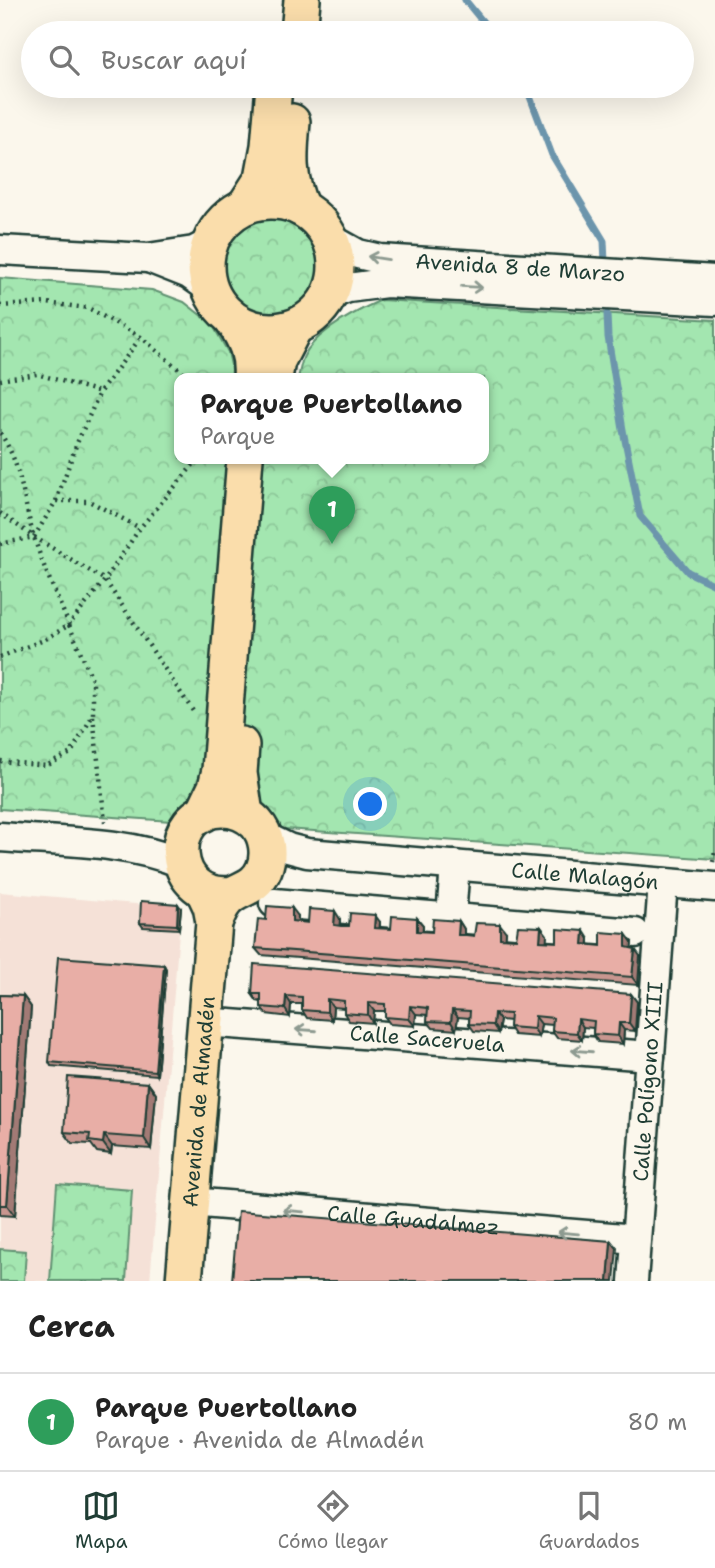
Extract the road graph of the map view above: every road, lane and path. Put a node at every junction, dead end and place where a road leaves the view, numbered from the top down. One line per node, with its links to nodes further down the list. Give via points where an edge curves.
1 (281, 0): 3 (main road)
2 (302, 0): 4 (main road)
3 (279, 21)
4 (300, 21)
5 (273, 98): 7 (main road, via 263,178)
6 (294, 98): 8 (main road, via 289,167)
7 (245, 206): 8 (main road, via 263,201); 10 (main road, via 224,221)
8 (301, 208): 9 (main road)
9 (331, 239): 13 (street, Avenida 8 de Marzo, one-way to 9, via 380,259 358,254); 15 (main road, via 337,275)
10 (210, 243): 12 (street, via 194,251); 14 (main road, via 206,265)
11 (0, 250): 12 (street)
12 (148, 258): 14 (street, via 171,265)
13 (715, 280)
14 (209, 288): 18 (main road)
15 (331, 294): 16 (street, Avenida 8 de Marzo, one-way to 16, via 386,283); 19 (main road, via 309,320)
16 (715, 301)
17 (0, 306): 20 (path, via 46,303 88,308)
18 (233, 320): 19 (main road, via 273,332); 22 (main road, via 246,338)
19 (294, 328): 23 (main road)
20 (141, 337): 21 (path); 25 (path)
21 (183, 373)
22 (251, 373)
23 (275, 373)
24 (0, 380): 25 (path, via 37,373)
25 (100, 392): 30 (path)
26 (0, 433): 33 (path, via 10,448)
27 (194, 464): 32 (path)
28 (244, 464): 42 (main road, via 220,770 216,787)
29 (264, 464): 43 (main road, via 240,753 241,794)
30 (56, 501): 32 (path, via 89,501); 33 (path)
31 (0, 513): 33 (path)
32 (140, 528): 35 (path)
33 (34, 537): 34 (path); 35 (path); 36 (path)
34 (0, 544)
35 (105, 580): 36 (path); 39 (path)
36 (69, 625): 37 (path); 38 (path, via 93,681)
37 (0, 657)
38 (93, 715): 40 (path, via 71,753 46,766); 44 (path)
39 (196, 715)
40 (0, 761)
41 (0, 837): 44 (street)
42 (189, 837): 43 (main road, via 217,809 231,809); 44 (street); 48 (main road, via 186,874)
43 (258, 839): 45 (street, Calle Malagón, via 284,857 307,853); 48 (main road, via 253,884)
44 (121, 847)
45 (455, 865): 46 (street, Calle Malagón); 50 (street)
46 (663, 883): 47 (street, Calle Malagón); 53 (street, Calle Polígono XIII)
47 (715, 887)
48 (218, 903): 52 (main road, Avenida de Almadén)
49 (274, 903): 50 (street)
50 (452, 917): 51 (street)
51 (635, 933)
52 (204, 1022): 53 (street, Calle Saceruela, one-way to 52); 54 (main road, Avenida de Almadén)
53 (650, 1056): 55 (street, Calle Polígono XIII)
54 (190, 1202): 55 (street, Calle Guadalmez, one-way to 54); 56 (main road, Avenida de Almadén)
55 (636, 1238): 57 (street, Calle Polígono XIII)
56 (184, 1281)
57 (633, 1281)

